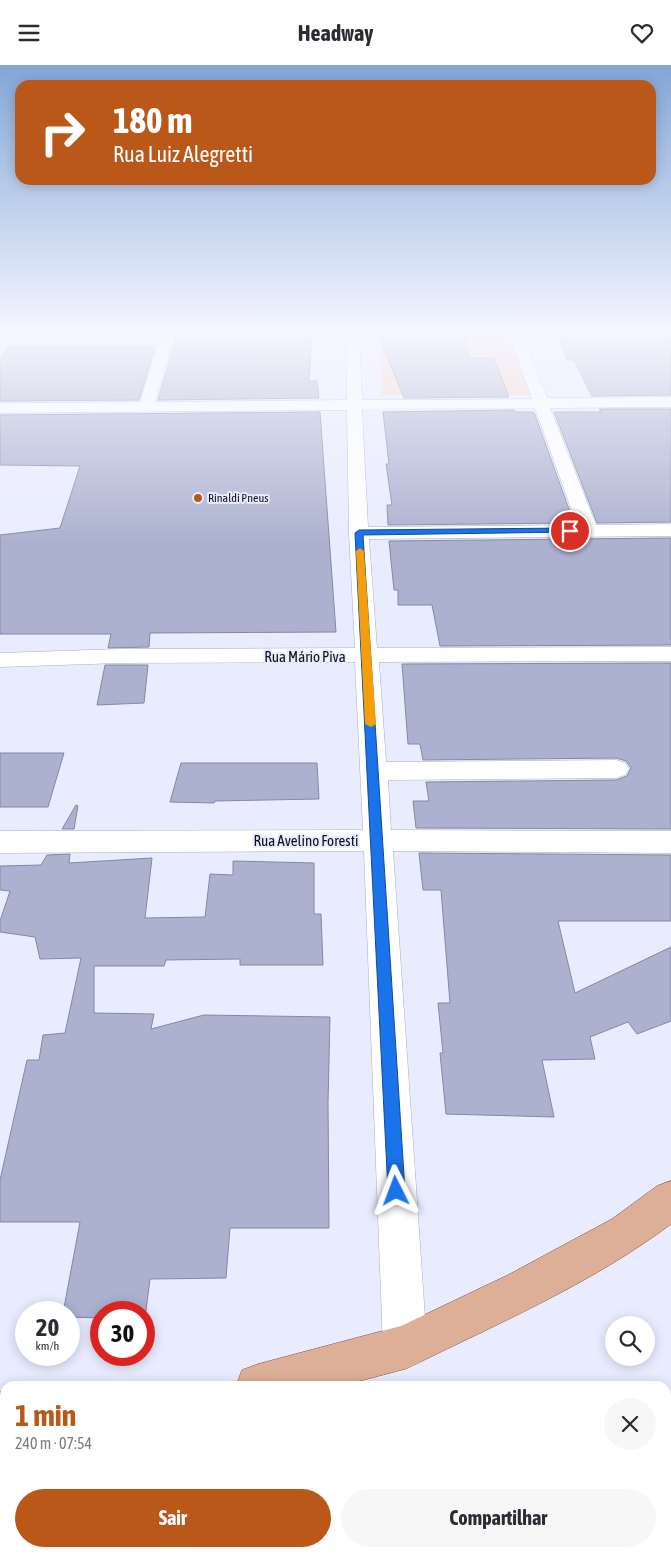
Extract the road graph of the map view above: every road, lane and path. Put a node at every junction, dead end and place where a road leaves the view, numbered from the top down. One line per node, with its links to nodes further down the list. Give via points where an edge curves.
1 (541, 403): 7 (street)
2 (147, 404): 5 (street)
3 (482, 404): 4 (street)
4 (353, 405): 5 (street); 9 (street)
5 (146, 407): 6 (street)
6 (0, 408)
7 (589, 531): 8 (street); 9 (street)
8 (671, 531)
9 (359, 533): 11 (street)
10 (671, 654): 11 (street, Rua Mário Piva)
11 (366, 656): 12 (street, Rua Mário Piva, via 120,656); 14 (street)
12 (0, 660)
13 (616, 769): 14 (street)
14 (374, 771): 15 (street)
15 (378, 840): 16 (street, Rua Avelino Foresti); 17 (street, Rua Avelino Foresti); 19 (street)
16 (0, 842)
17 (671, 842)
18 (671, 1200): 19 (main road, via 626,1233 523,1290)
19 (405, 1347): 20 (main road)
20 (277, 1381)

